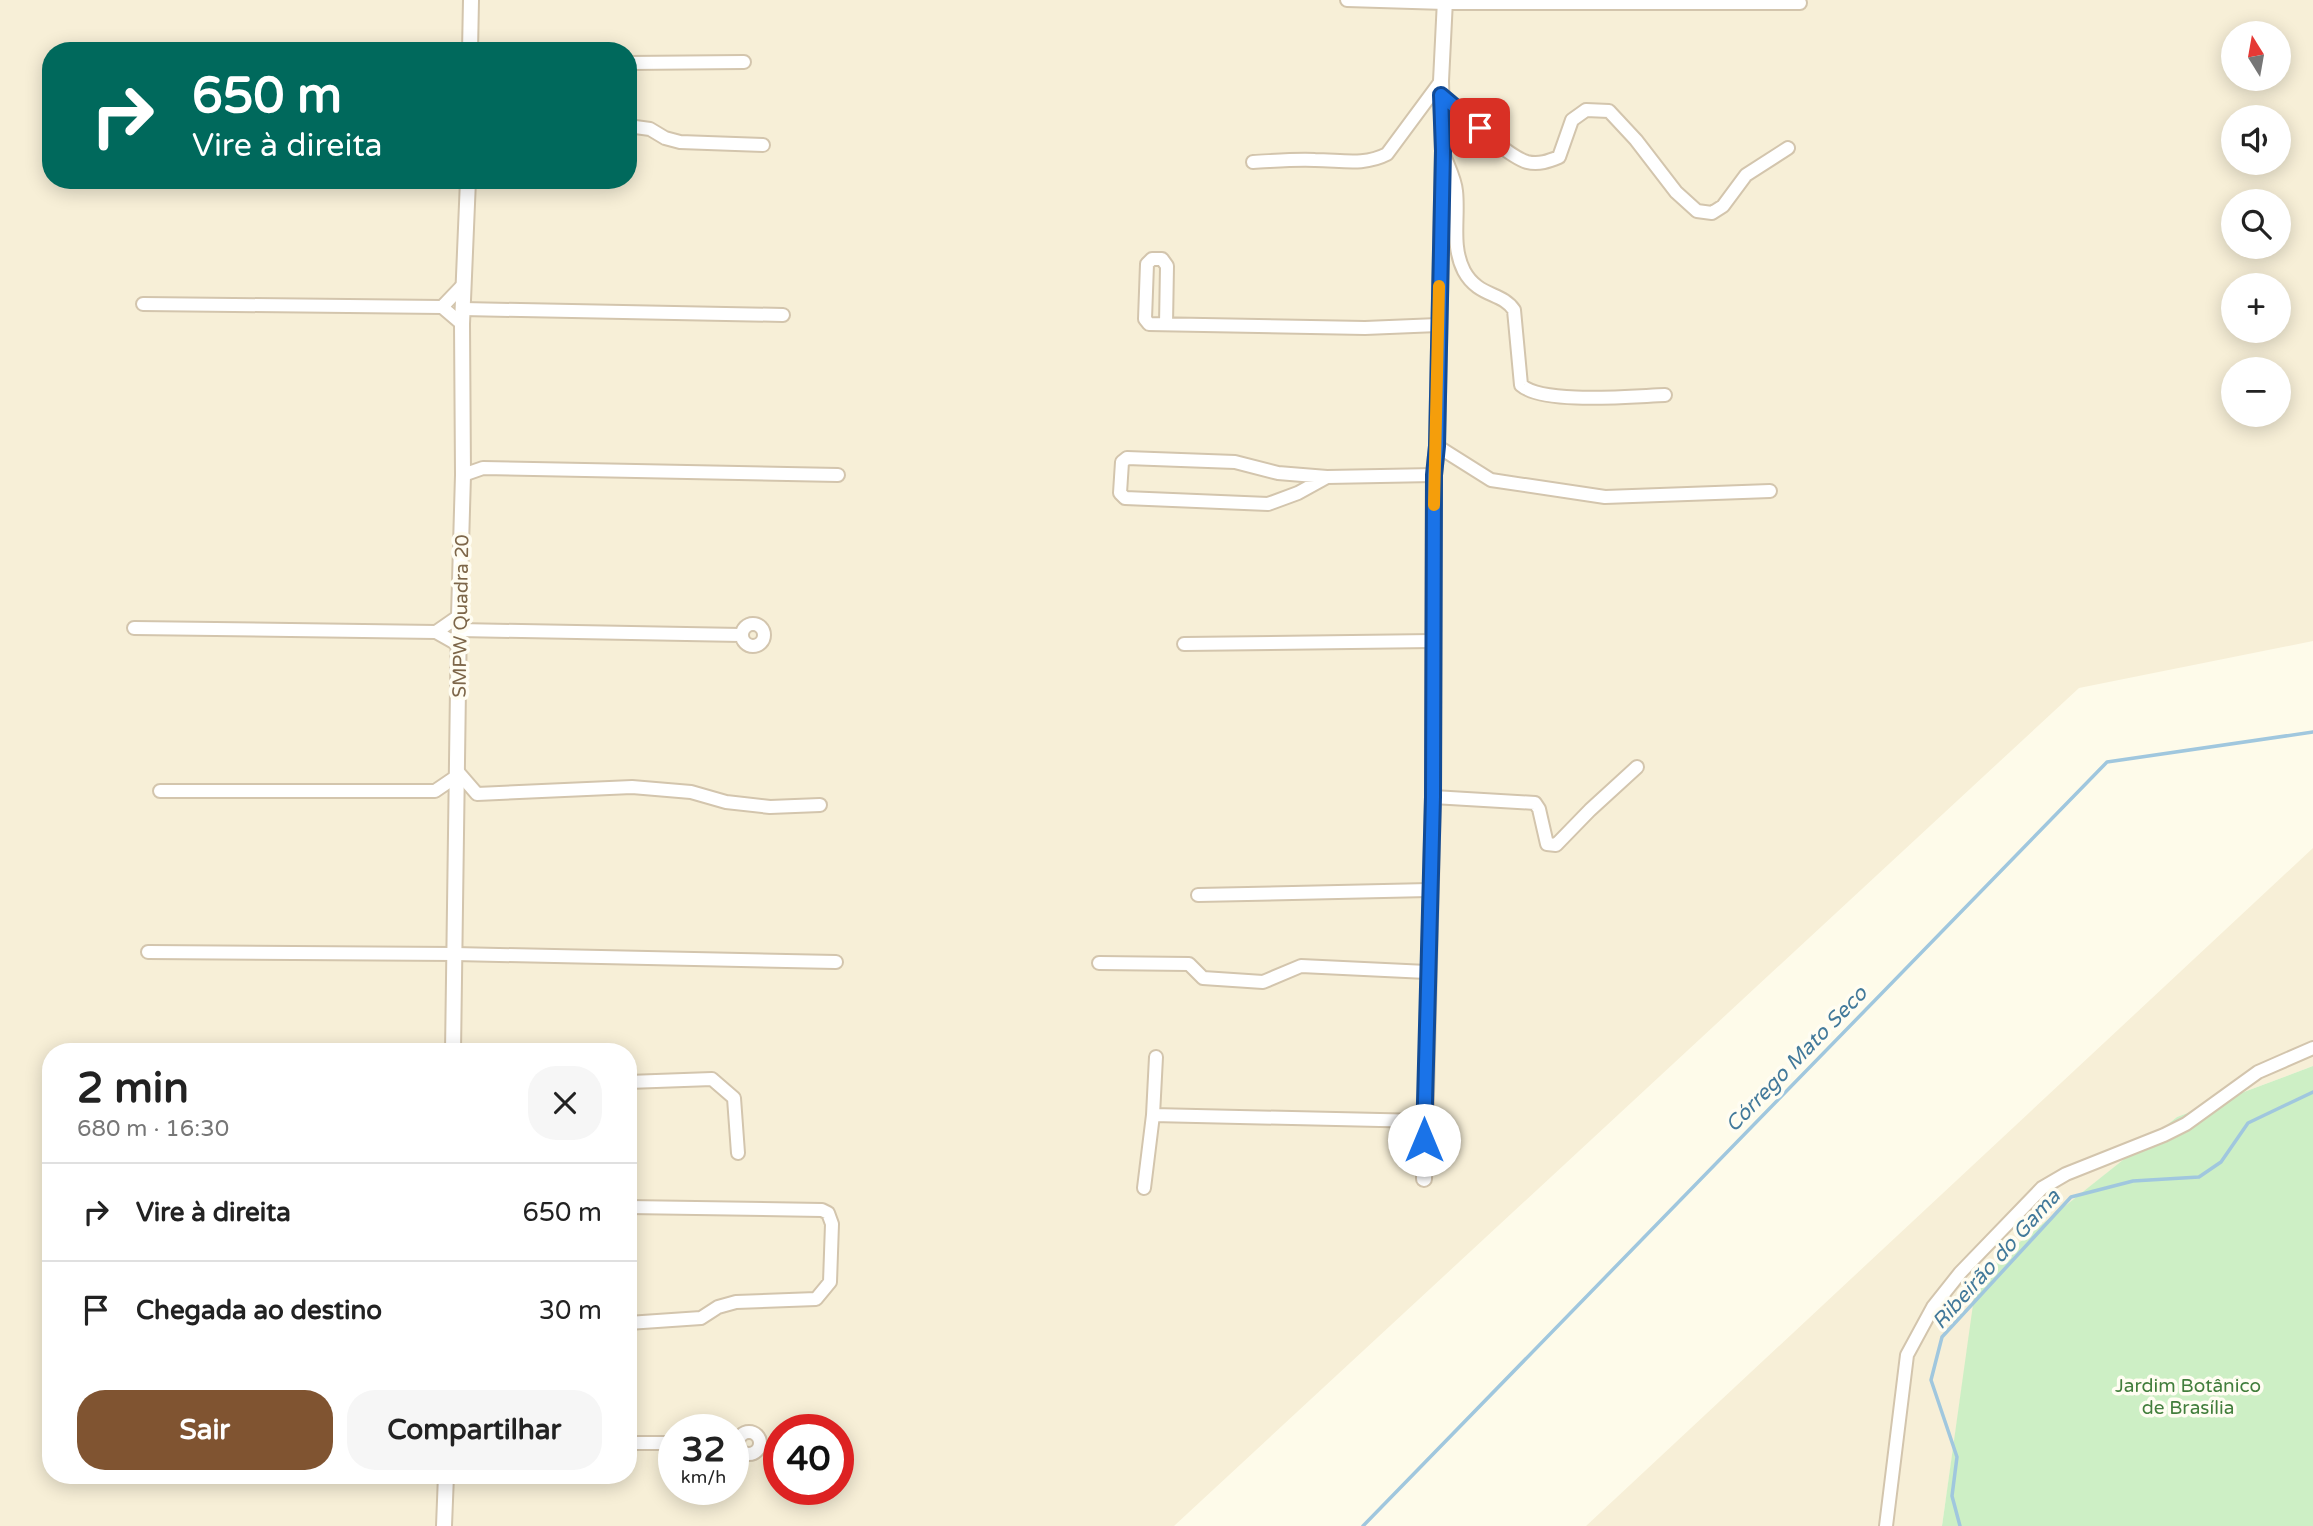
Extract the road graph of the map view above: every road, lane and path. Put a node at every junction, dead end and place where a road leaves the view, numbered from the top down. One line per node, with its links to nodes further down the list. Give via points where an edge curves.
1 (1347, 0): 2 (street)
2 (1445, 1): 4 (street); 8 (street)
3 (468, 2): 5 (street)
4 (1800, 3)
5 (470, 42)
6 (744, 62): 7 (street)
7 (637, 63)
8 (1441, 88): 11 (street, via 1499,144 1526,162 1543,163 1559,157 1572,120 1586,110 1609,111 1697,211 1712,213 1723,206 1746,175); 12 (street); 13 (street, via 1387,154 1375,160)
9 (637, 127): 10 (street, via 680,142)
10 (763, 145)
11 (1788, 148)
12 (1443, 151): 23 (street); 24 (street, via 1456,189 1456,248 1476,288 1514,310 1521,385 1565,398)
13 (1253, 162)
14 (468, 189): 15 (street, SMPW Quadra 20)
15 (464, 284): 18 (street); 21 (street, SMPW Quadra 20)
16 (144, 304): 18 (street)
17 (1166, 306): 19 (street); 19 (street, via 1167,267 1162,259 1152,259 1147,264); 22 (street)
18 (442, 307): 21 (street)
19 (1146, 307): 22 (street, via 1149,324)
20 (783, 316): 21 (street)
21 (463, 317): 26 (street, SMPW Quadra 20)
22 (1166, 324): 23 (street)
23 (1438, 325): 25 (street)
24 (1665, 396)
25 (1437, 446): 30 (street); 32 (street, via 1491,480 1605,497)
26 (463, 454): 27 (street); 28 (street, SMPW Quadra 20)
27 (483, 468): 28 (street); 29 (street)
28 (463, 475): 34 (street, SMPW Quadra 20)
29 (838, 475)
30 (1434, 475): 31 (street); 37 (street)
31 (1327, 477): 31 (street, via 1278,473 1235,462 1127,457 1122,462 1121,493 1125,498 1268,505)
32 (1770, 491)
33 (134, 628): 35 (street)
34 (459, 630): 35 (street); 35 (street); 36 (street); 40 (street, SMPW Quadra 20)
35 (436, 632)
36 (741, 635)
37 (1433, 641): 38 (street); 44 (street)
38 (1184, 644)
39 (1637, 767): 44 (street, via 1556,845 1547,844 1535,803)
40 (458, 774): 42 (street); 43 (street); 46 (street, SMPW Quadra 20)
41 (160, 791): 42 (street)
42 (435, 791): 46 (street)
43 (477, 794): 45 (street, via 632,787 691,792 770,807); 46 (street)
44 (1433, 797): 47 (street)
45 (820, 805)
46 (456, 808): 50 (street, SMPW Quadra 20)
47 (1429, 890): 48 (street); 53 (street)
48 (1198, 895)
49 (148, 951): 50 (street)
50 (455, 954): 51 (street); 54 (street, SMPW Quadra 20)
51 (836, 962)
52 (1099, 963): 53 (street, via 1189,964 1203,978 1262,982 1301,966)
53 (1427, 972): 59 (street)
54 (453, 1043)
55 (2313, 1048): 69 (street, via 2258,1072 2186,1124 2042,1188 1960,1273 1933,1307 1907,1355)
56 (1156, 1057): 58 (street)
57 (637, 1082): 60 (street, via 712,1079 734,1098)
58 (1153, 1115): 59 (street); 62 (street)
59 (1424, 1121): 61 (street)
60 (738, 1153)
61 (1423, 1179)
62 (1144, 1188)
63 (637, 1207): 64 (street, via 822,1210 832,1224 830,1282 816,1298 736,1302 701,1318)
64 (637, 1322)
65 (637, 1443): 66 (street)
66 (658, 1443)
67 (446, 1484): 68 (street)
68 (444, 1526)
69 (1886, 1526)

